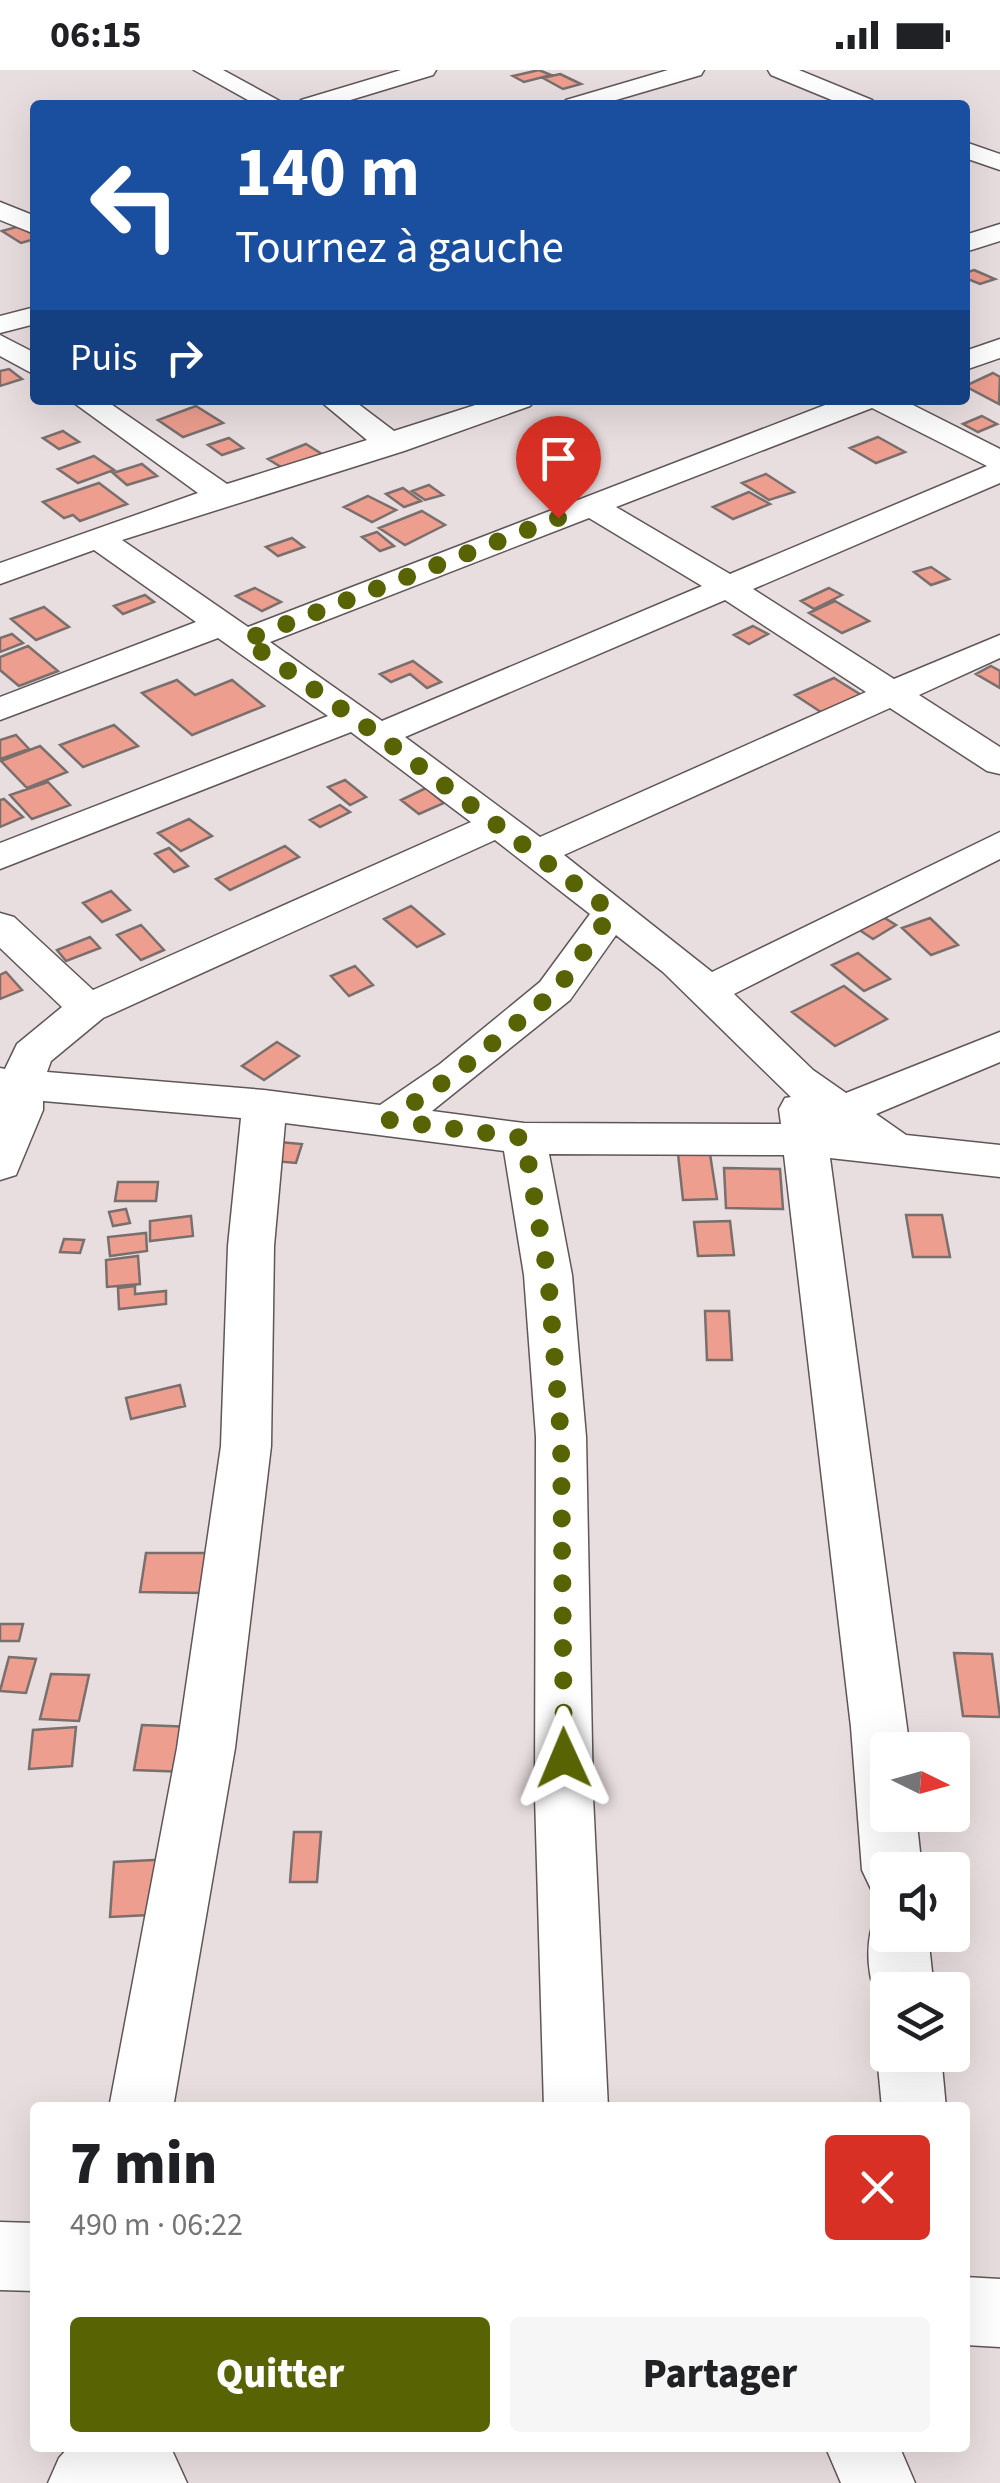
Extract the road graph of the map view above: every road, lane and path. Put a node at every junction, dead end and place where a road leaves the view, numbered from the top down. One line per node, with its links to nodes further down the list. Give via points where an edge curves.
1 (205, 70): 5 (street)
2 (425, 70): 6 (street)
3 (693, 70): 7 (street)
4 (779, 70): 8 (street)
5 (265, 100)
6 (325, 100)
7 (591, 100)
8 (840, 100)
9 (1000, 137): 10 (street)
10 (970, 146)
11 (970, 150): 12 (street)
12 (1000, 164)
13 (0, 210): 14 (street)
14 (30, 224)
15 (1000, 232): 16 (street)
16 (970, 242)
17 (30, 317): 18 (street)
18 (0, 326)
19 (0, 344): 20 (street)
20 (30, 363)
21 (92, 405): 29 (street)
22 (341, 405): 26 (street)
23 (506, 405): 26 (street)
24 (852, 405): 30 (street)
25 (890, 405): 27 (street)
26 (393, 445): 29 (street)
27 (1000, 461)
28 (1000, 472): 33 (street)
29 (222, 496): 31 (street)
30 (590, 506): 33 (street); 34 (street)
31 (100, 539): 32 (street); 34 (street)
32 (4, 568)
33 (729, 588): 36 (street); 38 (street)
34 (233, 632): 37 (street); 38 (street)
35 (1000, 645): 36 (street)
36 (889, 694): 39 (street); 42 (street)
37 (0, 710)
38 (366, 726): 40 (street); 43 (street)
39 (1000, 763)
40 (498, 824): 42 (street); 47 (street)
41 (1000, 844): 46 (street)
42 (537, 853): 44 (street)
43 (0, 857)
44 (612, 912): 46 (street); 51 (street, via 556,991)
45 (0, 926): 47 (street)
46 (710, 990): 52 (street, via 798,1080)
47 (88, 1008): 49 (street, via 32,1054)
48 (1000, 1046): 52 (street)
49 (10, 1083): 50 (street); 55 (street, via 21,1110)
50 (264, 1106): 51 (street); 58 (street, via 250,1246 246,1446 206,1748)
51 (389, 1120): 53 (street)
52 (822, 1126): 53 (street); 54 (street, via 892,1148); 56 (street)
53 (524, 1138): 59 (street, via 548,1276 561,1437)
54 (1000, 1161)
55 (0, 1164)
56 (890, 1852)
57 (911, 2072): 60 (street)
58 (142, 2102)
59 (576, 2102)
60 (913, 2102)
61 (0, 2256): 62 (street)
62 (30, 2258)
63 (970, 2311): 64 (street)
64 (1000, 2313)
65 (113, 2452): 68 (street)
66 (133, 2452): 69 (street)
67 (864, 2452): 70 (street)
68 (84, 2483)
69 (152, 2483)
70 (879, 2483)

